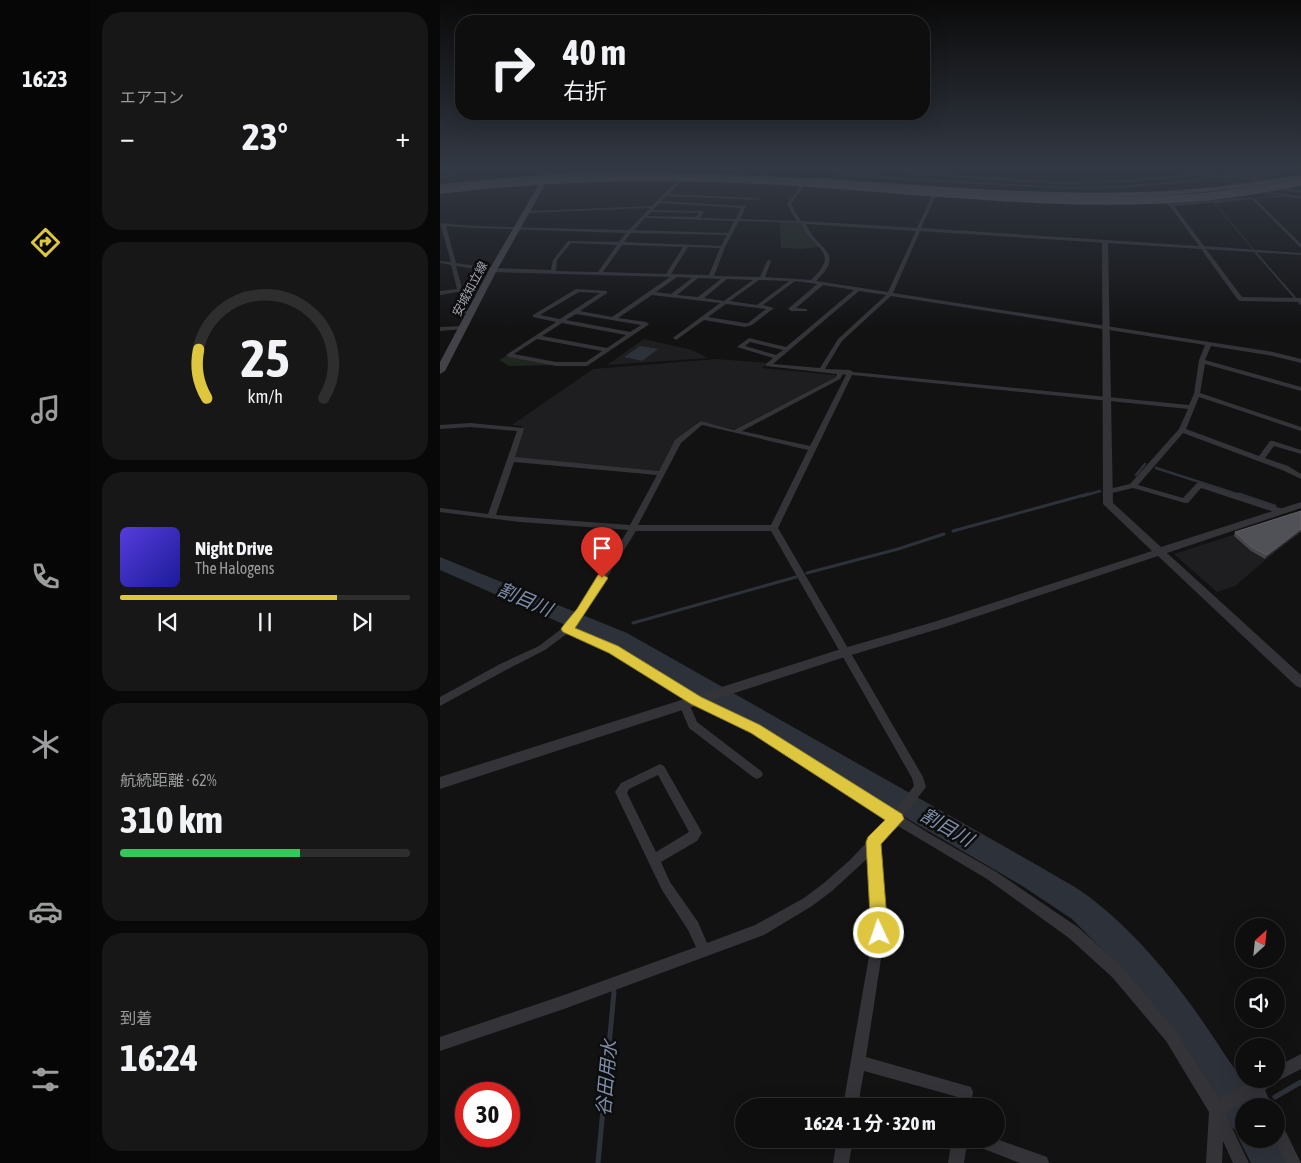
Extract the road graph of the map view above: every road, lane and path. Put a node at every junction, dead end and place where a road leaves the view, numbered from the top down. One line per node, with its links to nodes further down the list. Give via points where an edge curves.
1 (522, 221): 10 (main road, 安城知立線)
2 (639, 221): 13 (street)
3 (736, 221): 14 (street)
4 (778, 221): 8 (street)
5 (921, 221): 11 (street)
6 (1182, 221): 21 (street)
7 (1276, 221): 20 (street)
8 (801, 222): 11 (street); 36 (street, via 826,250 829,262 825,271)
9 (442, 225): 10 (street); 25 (street)
10 (517, 229): 12 (street); 26 (main road, 安城知立線)
11 (917, 230): 15 (street); 42 (street)
12 (610, 231): 13 (street); 16 (street)
13 (629, 232): 14 (street); 17 (street)
14 (730, 234): 19 (street)
15 (1105, 242): 21 (street); 56 (street)
16 (587, 243): 17 (street); 27 (street, via 570,242 555,260)
17 (619, 244): 18 (street); 28 (street)
18 (686, 246): 19 (street); 29 (street)
19 (723, 247): 32 (street)
20 (1301, 247)
21 (1203, 248): 22 (street); 45 (street, via 1240,300)
22 (1301, 254)
23 (769, 261): 34 (street)
24 (440, 262): 25 (street)
25 (453, 265): 26 (street); 39 (street)
26 (492, 270): 27 (street); 50 (main road, 安城知立線)
27 (553, 271): 28 (street)
28 (600, 273): 29 (street)
29 (668, 275): 30 (street)
30 (677, 275): 31 (street); 41 (street)
31 (698, 276): 32 (street); 43 (street)
32 (711, 276): 33 (street)
33 (728, 277): 34 (street); 44 (street)
34 (761, 278): 35 (street); 46 (street)
35 (794, 280): 36 (street); 47 (street)
36 (812, 282): 37 (street)
37 (822, 283): 38 (street); 48 (street, via 791,309)
38 (858, 289): 42 (street); 61 (street)
39 (460, 290): 40 (street); 50 (street, via 465,311)
40 (440, 293)
41 (650, 293): 43 (street); 52 (street)
42 (890, 294): 56 (street); 67 (street, via 840,340)
43 (672, 296): 44 (street)
44 (699, 299): 46 (street)
45 (1301, 300)
46 (726, 302): 47 (street); 51 (street)
47 (760, 306): 51 (street, via 771,308 750,324)
48 (805, 310)
49 (575, 312): 52 (street); 53 (street); 53 (street, via 605,292 578,290 535,316)
50 (470, 313): 55 (main road, 安城知立線)
51 (703, 318): 59 (street)
52 (613, 319): 57 (street, via 646,324)
53 (561, 321): 57 (street); 58 (street)
54 (440, 328): 55 (street)
55 (462, 328): 66 (main road, 安城知立線)
56 (1106, 328): 60 (street); 71 (street)
57 (632, 334): 62 (street)
58 (536, 337): 62 (street); 62 (street, via 510,355 556,364 587,364)
59 (676, 338)
60 (1208, 345): 64 (street); 65 (street)
61 (788, 349): 63 (street); 63 (street, via 749,340 740,347)
62 (608, 350)
63 (778, 357): 67 (street, via 768,365)
64 (1202, 361): 69 (street); 70 (street)
65 (1301, 361)
66 (440, 371)
67 (821, 371): 68 (street)
68 (845, 373): 71 (street); 76 (street); 77 (street)
69 (1301, 389)
70 (1196, 394): 72 (street); 74 (street)
71 (1107, 398): 72 (street); 84 (street)
72 (1190, 407): 75 (street)
73 (440, 426): 79 (street, via 521,429)
74 (1301, 429)
75 (1182, 430): 80 (street); 83 (street)
76 (735, 432): 77 (street); 81 (street, via 701,423 678,442)
77 (812, 449): 90 (street)
78 (1301, 452): 80 (street, via 1273,443)
79 (510, 459): 81 (street); 88 (street)
80 (1260, 459): 82 (street)
81 (661, 473): 89 (street)
82 (1299, 473)
83 (1134, 486): 84 (street); 87 (street, via 1185,502 1200,486)
84 (1108, 492): 91 (street, via 1110,508)
85 (1301, 504): 87 (street)
86 (440, 510): 88 (street)
87 (1280, 511): 91 (street)
88 (491, 516): 89 (street)
89 (633, 528): 90 (street); 92 (street)
90 (774, 528): 93 (street)
91 (1158, 552): 93 (street, via 941,624); 94 (street)
92 (567, 629): 95 (street, via 542,648); 96 (street, via 613,649)
93 (845, 652): 96 (street); 99 (street, via 917,777 920,787)
94 (1301, 683)
95 (440, 702)
96 (690, 702): 97 (street, via 693,725); 98 (street); 99 (street, via 756,729)
97 (757, 774)
98 (440, 783)
99 (898, 816): 100 (street); 110 (street, via 1024,897 1096,952 1171,1036)
100 (874, 842): 102 (street, via 855,863 808,902 759,930); 105 (street, via 879,933)
101 (654, 859): 101 (street, via 621,792 625,786 660,769 696,833); 102 (street)
102 (704, 951): 103 (street)
103 (440, 1044)
104 (1301, 1061): 106 (street)
105 (860, 1063): 108 (street); 109 (street, via 966,1092)
106 (1285, 1070)
107 (1254, 1088): 110 (street)
108 (853, 1098)
109 (965, 1098)
110 (1216, 1110): 118 (street); 119 (street)
111 (1285, 1145): 120 (street)
112 (844, 1148): 115 (street)
113 (958, 1148): 116 (street)
114 (1000, 1148): 117 (street)
115 (841, 1163)
116 (956, 1163)
117 (1041, 1163)
118 (1214, 1163)
119 (1241, 1163)
120 (1294, 1163)

